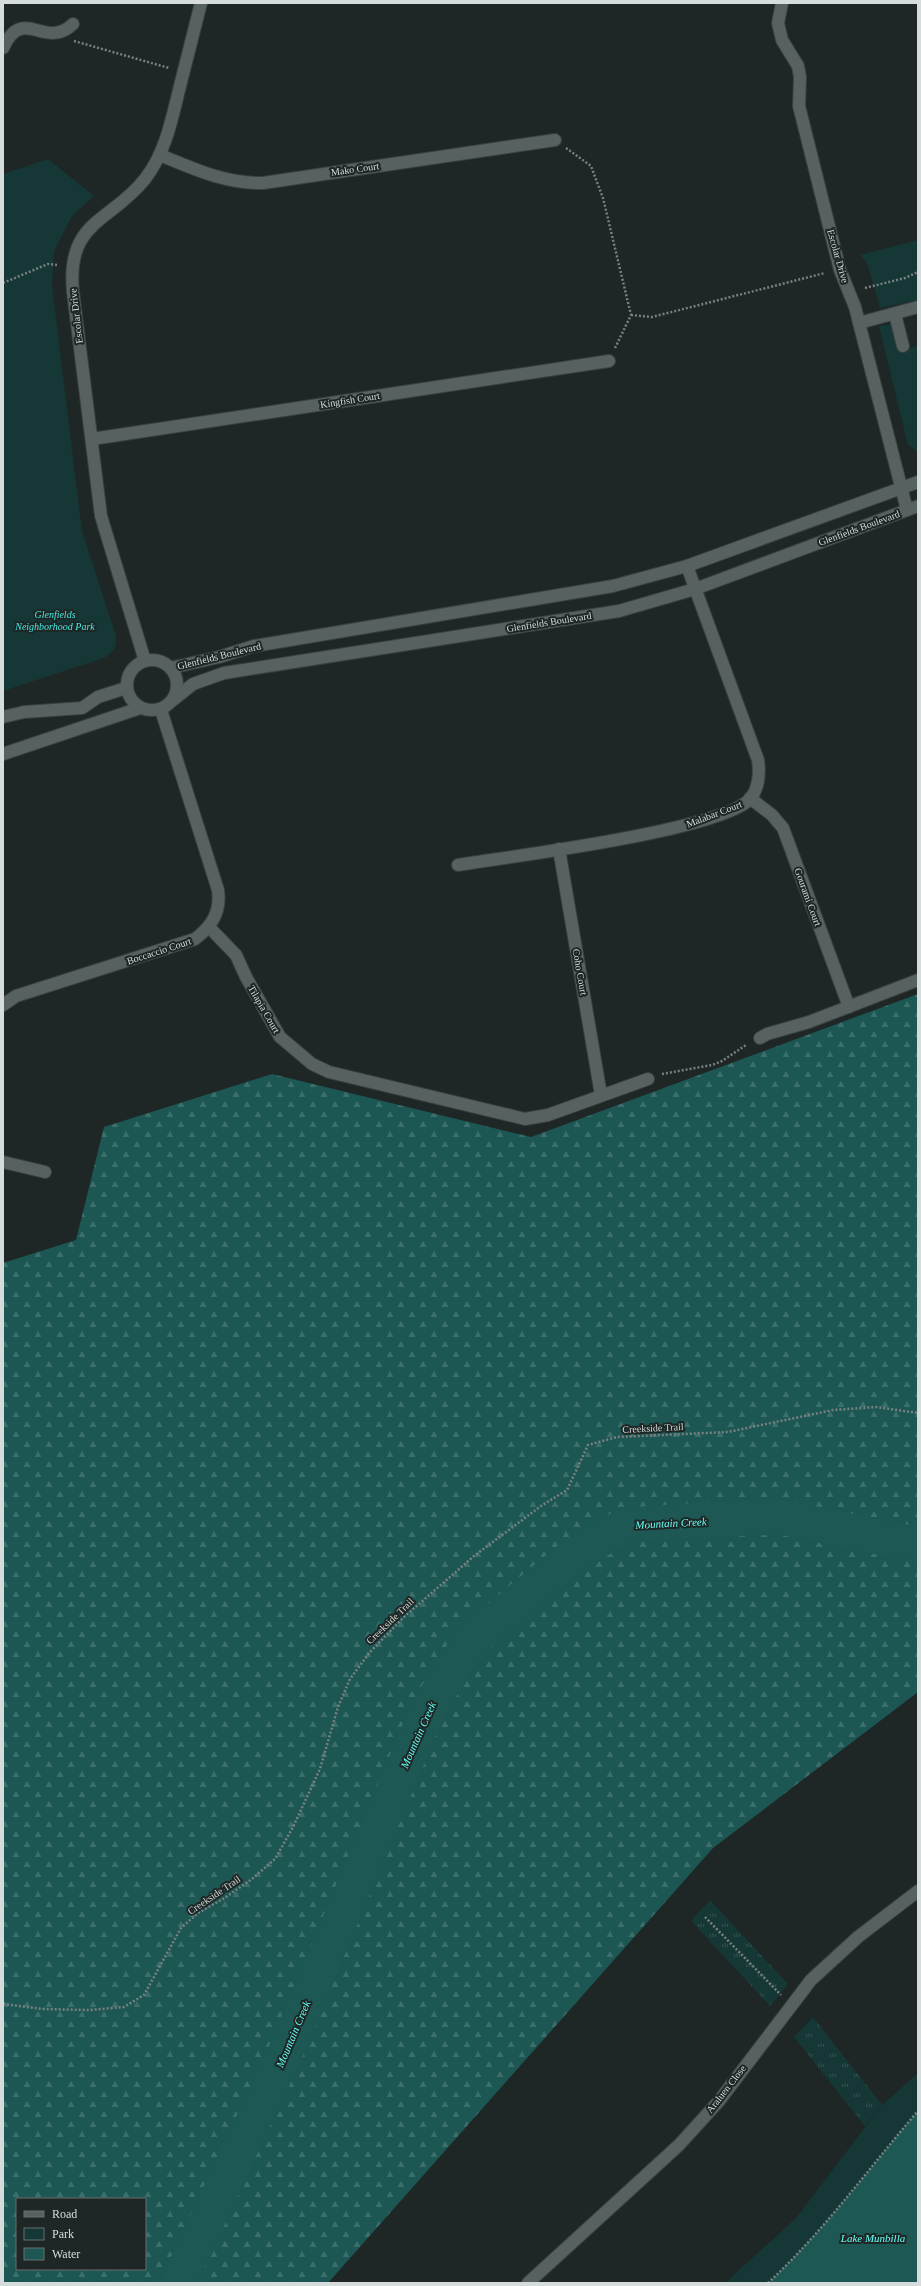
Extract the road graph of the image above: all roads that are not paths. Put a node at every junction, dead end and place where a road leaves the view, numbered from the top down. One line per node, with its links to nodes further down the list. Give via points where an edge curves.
1 (201, 3): 6 (street, Escolar Drive, via 170,129)
2 (782, 3): 9 (street, Escolar Drive, via 778,23 782,40 798,66 799,106 840,270)
3 (73, 24): 4 (street, via 55,35 22,28 7,39)
4 (3, 48)
5 (555, 140): 6 (street, Mako Court, via 262,183 223,180)
6 (160, 155): 12 (street, Escolar Drive, via 138,187 95,222 86,233 79,244 72,266)
7 (918, 307): 8 (street)
8 (895, 314): 9 (street); 10 (street)
9 (859, 324): 14 (street, Escolar Drive)
10 (903, 346)
11 (609, 361): 12 (street, Kingfish Court)
12 (92, 439): 18 (street, Escolar Drive, via 105,532)
13 (918, 482): 14 (street, Glenfields Boulevard)
14 (901, 488): 15 (street, Escolar Drive); 16 (street, Glenfields Boulevard)
15 (912, 508): 17 (street, Glenfields Boulevard)
16 (687, 566): 17 (street, Malabar Court); 19 (street, Glenfields Boulevard, via 613,586 254,646)
17 (695, 589): 21 (street, Glenfields Boulevard, via 619,611 224,673 193,684); 26 (street, Malabar Court, via 758,760 759,780)
18 (145, 661): 19 (street, via 154,660); 20 (street, via 132,669)
19 (170, 668): 21 (street, via 177,682)
20 (126, 688): 22 (street, via 133,703); 24 (street, via 98,697 82,708 24,712)
21 (173, 700): 23 (street)
22 (140, 708): 23 (street); 25 (street)
23 (161, 710): 29 (street, Boccaccio Court, via 218,890 218,910)
24 (3, 717)
25 (3, 754)
26 (750, 798): 27 (street, Malabar Court, via 735,808 682,827); 32 (street, Gourami Court, via 772,815 783,828)
27 (559, 849): 28 (street, Malabar Court); 35 (street, Coho Court)
28 (458, 865)
29 (209, 927): 31 (street, Boccaccio Court, via 195,939 16,996); 35 (street, Tilapia Court, via 236,955 280,1037 320,1068 525,1119 548,1115)
30 (918, 980): 32 (street)
31 (3, 1005)
32 (849, 1007): 33 (street)
33 (760, 1038)
34 (648, 1079): 35 (street)
35 (601, 1095)
36 (5, 1162): 37 (street)
37 (46, 1172)
38 (918, 1891): 39 (street, Araluen Close, via 858,1937 811,1980 719,2101 679,2145)
39 (528, 2283)

